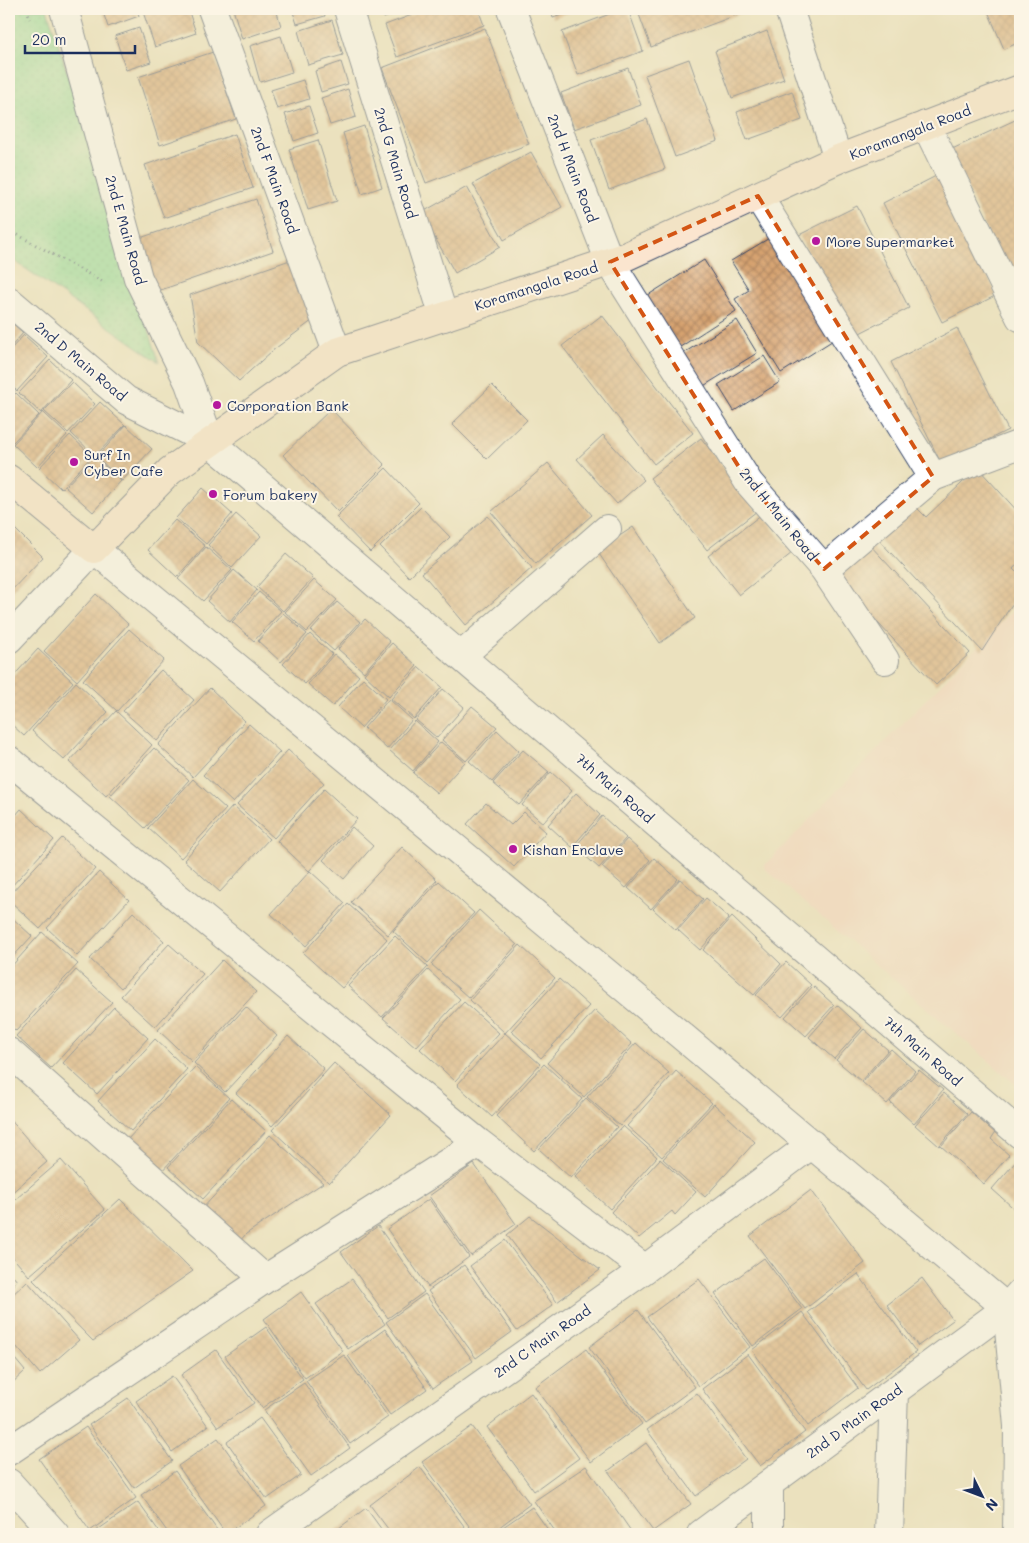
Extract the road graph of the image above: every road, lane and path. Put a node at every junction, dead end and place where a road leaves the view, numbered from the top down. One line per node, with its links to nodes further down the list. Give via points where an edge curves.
1 (64, 9): 17 (street, 2nd E Main Road, via 138,278 189,384)
2 (212, 9): 16 (street, 2nd F Main Road)
3 (348, 9): 14 (street, 2nd G Main Road)
4 (511, 9): 11 (street, 2nd H Main Road)
5 (789, 9): 8 (street)
6 (1020, 89): 7 (street, Koramangala Road)
7 (926, 125): 8 (street, Koramangala Road); 15 (street)
8 (838, 159): 9 (street, Koramangala Road)
9 (758, 196): 11 (street, Koramangala Road); 19 (street)
10 (9, 230): 12 (path)
11 (610, 262): 14 (street, Koramangala Road); 23 (street, 2nd H Main Road, via 749,482)
12 (112, 287)
13 (9, 301): 17 (street, 2nd D Main Road, via 126,400)
14 (444, 317): 16 (street, Koramangala Road)
15 (1020, 317)
16 (337, 352): 17 (street, Koramangala Road)
17 (210, 442): 22 (street, Koramangala Road, via 170,471); 25 (street, 7th Main Road)
18 (1020, 444): 19 (street, 2nd H Main Road)
19 (933, 477): 23 (street, 2nd H Main Road)
20 (9, 479): 22 (street)
21 (607, 529): 25 (street)
22 (94, 549): 24 (street); 31 (street)
23 (824, 569): 26 (street)
24 (9, 639)
25 (461, 656): 29 (street, 7th Main Road)
26 (885, 660)
27 (9, 760): 30 (street)
28 (9, 1052): 33 (street)
29 (1020, 1134)
30 (479, 1143): 32 (street); 33 (street)
31 (812, 1144): 32 (street, 2nd C Main Road); 34 (street)
32 (645, 1269): 40 (street, 2nd C Main Road)
33 (265, 1279): 36 (street)
34 (1014, 1301): 35 (street, 2nd D Main Road); 44 (street)
35 (894, 1392): 37 (street, 2nd D Main Road); 43 (street)
36 (9, 1451)
37 (769, 1484): 41 (street, 2nd D Main Road); 42 (street)
38 (13, 1496): 39 (street)
39 (55, 1534)
40 (270, 1534)
41 (701, 1534)
42 (769, 1534)
43 (889, 1534)
44 (1017, 1534)

